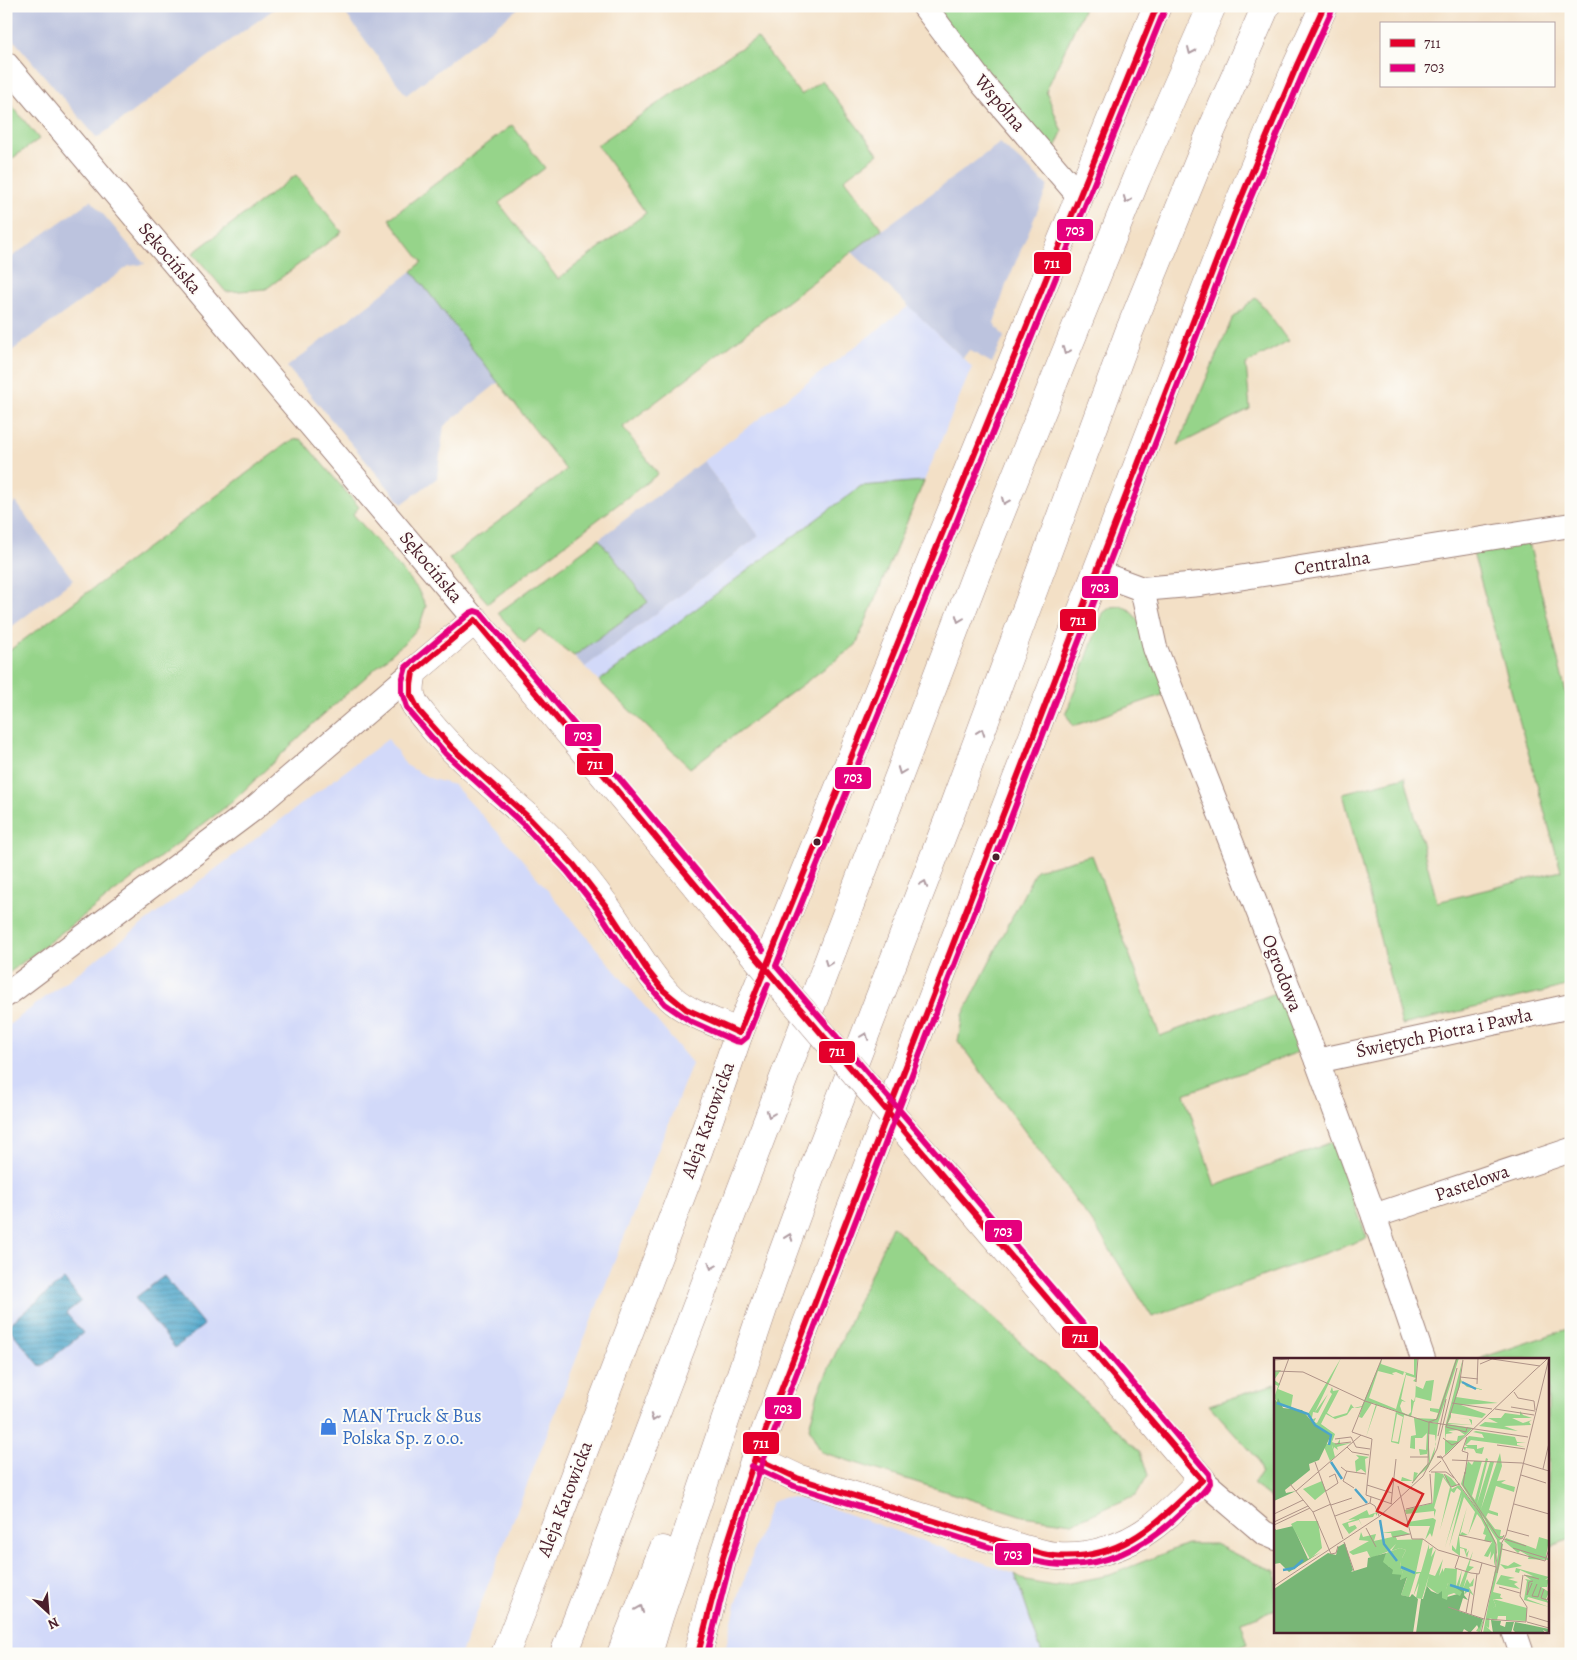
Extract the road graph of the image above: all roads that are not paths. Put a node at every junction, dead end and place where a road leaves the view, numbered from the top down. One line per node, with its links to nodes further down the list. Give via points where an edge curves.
1 (924, 6): 7 (street, Wspólna, via 982,83)
2 (1157, 6): 7 (main road, Aleja Katowicka)
3 (1212, 6): 26 (main road, one-way to 26, via 1136,179 976,574)
4 (1266, 6): 19 (main road, one-way to 4, via 1129,332)
5 (1324, 6): 9 (main road, via 1234,215)
6 (6, 64): 11 (street, Sękocińska)
7 (1079, 196): 15 (main road, Aleja Katowicka)
8 (1571, 526): 10 (street, Centralna, via 1200,584)
9 (1096, 572): 10 (street, Centralna); 21 (main road)
10 (1142, 589): 16 (street, Ogrodowa, via 1155,648)
11 (475, 620): 12 (main road); 22 (main road, Sękocińska, bridge, via 733,930)
12 (413, 672): 13 (street, via 252,810); 15 (main road, via 410,688 416,706 440,736 530,819 570,861 672,999 686,1009)
13 (6, 995)
14 (1571, 1006): 16 (street, Świętych Piotra i Pawła)
15 (739, 1033): 25 (main road, Aleja Katowicka, via 695,1158)
16 (1317, 1061): 18 (street, Ogrodowa)
17 (1571, 1150): 18 (street, Pastelowa)
18 (1374, 1216): 20 (street, Ogrodowa)
19 (772, 1282): 27 (main road, one-way to 19); 28 (main road)
20 (1423, 1358)
21 (756, 1458): 22 (main road, via 797,1478 1024,1549 1058,1556 1109,1550 1134,1539 1153,1527); 29 (main road, via 723,1557)
22 (1202, 1480): 23 (street, Sękocińska, via 1264,1533)
23 (1274, 1537)
24 (1514, 1632): 30 (street)
25 (505, 1654)
26 (564, 1654)
27 (621, 1654)
28 (648, 1654)
29 (698, 1654)
30 (1522, 1654)

